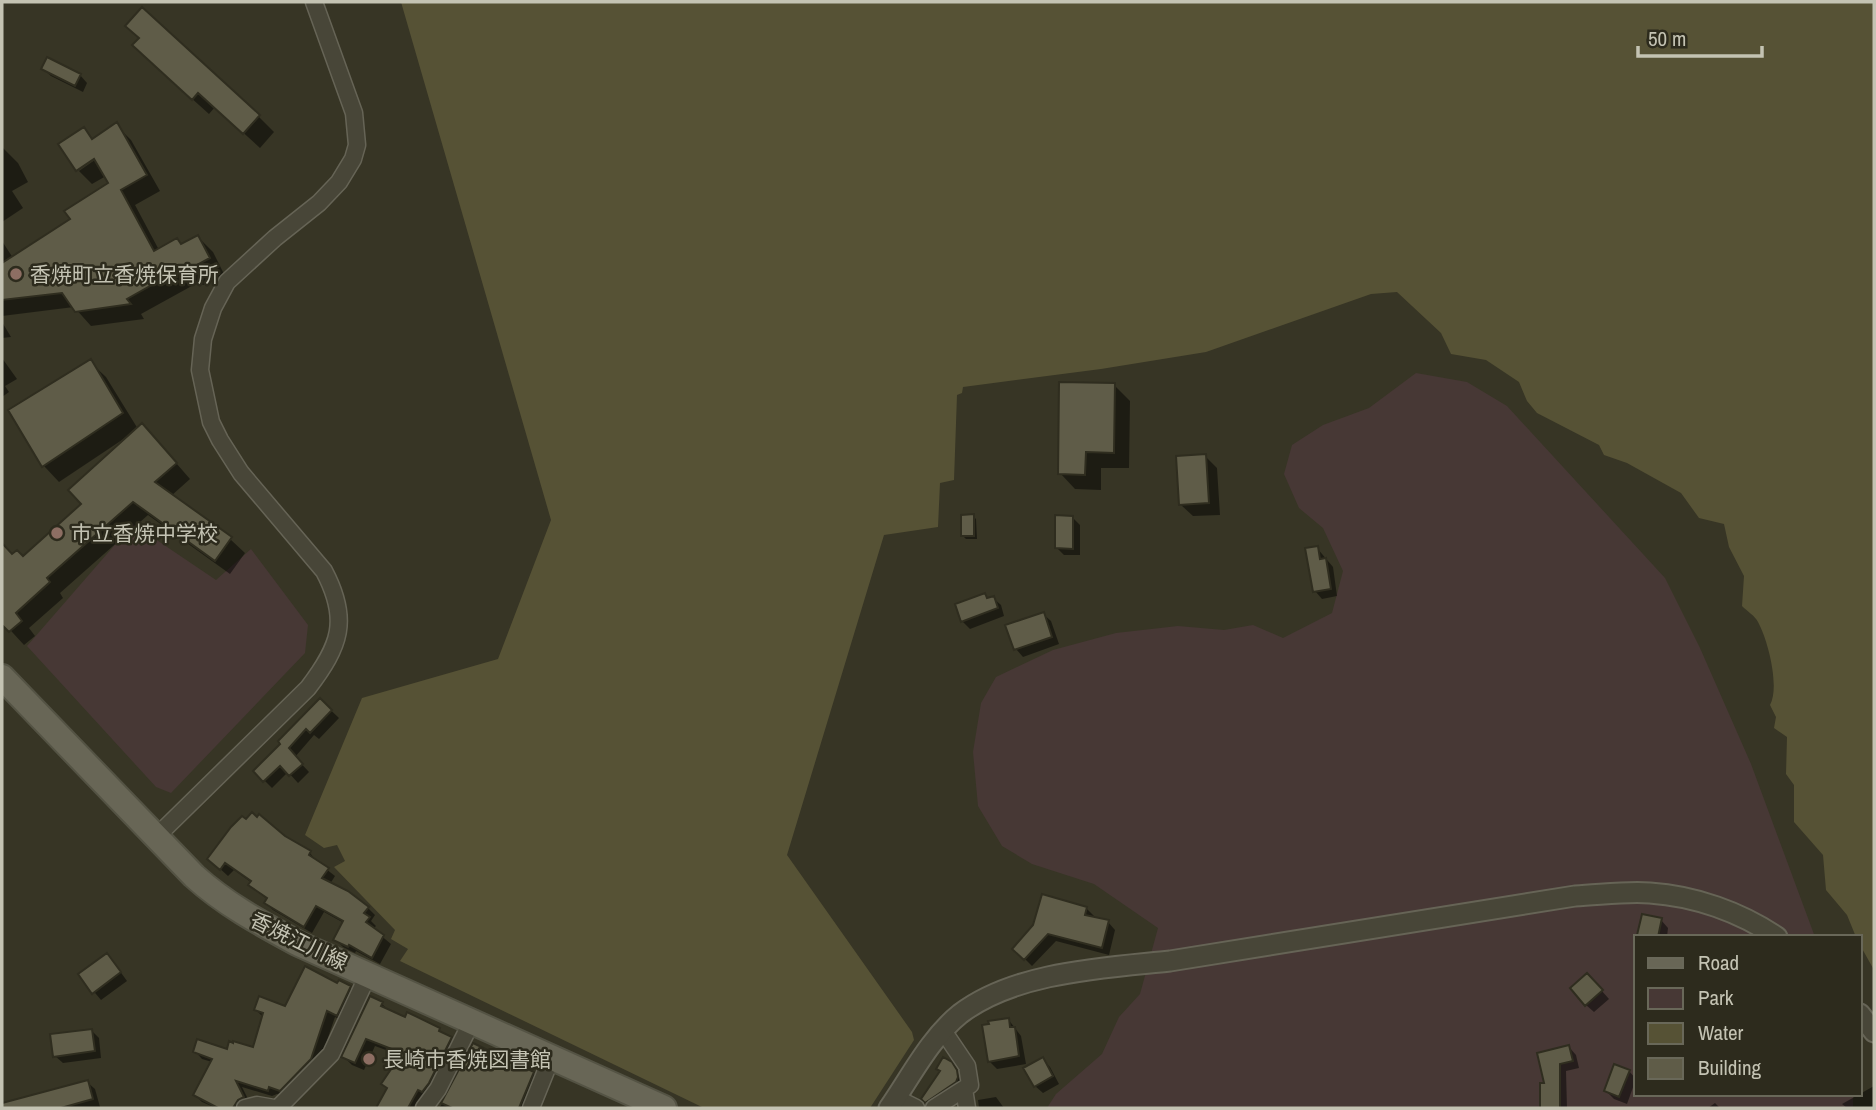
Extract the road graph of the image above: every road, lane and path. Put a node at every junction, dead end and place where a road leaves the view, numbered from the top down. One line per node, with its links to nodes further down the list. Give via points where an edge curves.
1 (314, 2): 3 (street, via 354,114 357,145 353,159 319,203 227,282 203,339 200,370 211,422 220,440 324,571 340,609 339,633 308,688)
2 (2, 677): 3 (main road, 香焼江川線)
3 (156, 837): 5 (main road, 香焼江川線, via 216,896 242,913)
4 (1773, 935): 8 (street, via 1726,910 1674,896 1575,896 1037,979 969,1009)
5 (368, 975): 7 (main road, 香焼江川線); 15 (street, via 331,1054)
6 (1862, 1017): 9 (street)
7 (472, 1021): 10 (main road, 香焼江川線); 16 (street)
8 (944, 1032): 11 (street, via 967,1066 970,1085); 13 (street)
9 (1874, 1032)
10 (552, 1056): 12 (main road, 香焼江川線); 17 (street)
11 (964, 1089): 20 (street); 21 (street)
12 (624, 1100): 18 (main road, 香焼江川線)
13 (892, 1103): 19 (street)
14 (245, 1108): 15 (street)
15 (276, 1108)
16 (424, 1108)
17 (531, 1108)
18 (664, 1108)
19 (916, 1108)
20 (934, 1108)
21 (967, 1108)

